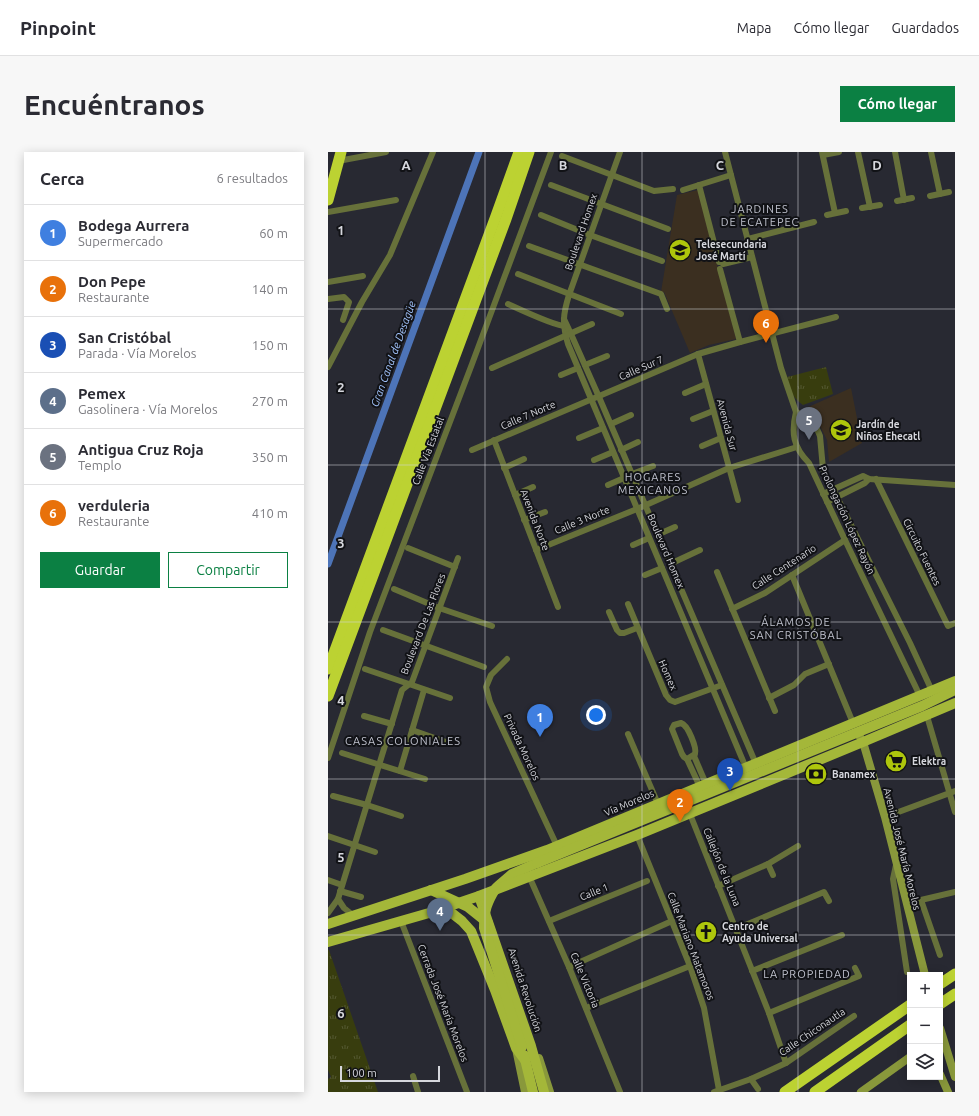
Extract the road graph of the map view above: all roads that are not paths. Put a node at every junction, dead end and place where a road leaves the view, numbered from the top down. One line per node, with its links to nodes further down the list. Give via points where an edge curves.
1 (386, 152): 14 (street)
2 (433, 152): 65 (street, via 390,255)
3 (519, 152): 144 (highway)
4 (529, 152): 153 (highway)
5 (550, 152): 169 (street, Calle Vía Estatal, via 370,632)
6 (620, 152): 15 (street, Boulevard Homex)
7 (725, 152): 16 (street)
8 (839, 152): 12 (street)
9 (858, 152): 31 (street)
10 (895, 152): 27 (street)
11 (931, 152): 22 (street)
12 (822, 154): 35 (street)
13 (562, 156): 15 (street)
14 (340, 157): 25 (highway)
15 (611, 174): 19 (street, via 654,191); 29 (street, Boulevard Homex)
16 (731, 175): 18 (street); 41 (street)
17 (551, 185): 29 (street)
18 (699, 185): 20 (street); 46 (street)
19 (673, 189)
20 (683, 190)
21 (949, 192): 22 (street)
22 (940, 194): 23 (street)
23 (930, 196)
24 (912, 198): 27 (street)
25 (328, 200)
26 (396, 200): 34 (street)
27 (904, 200): 28 (street)
28 (897, 201)
29 (602, 204): 39 (street); 40 (street, Boulevard Homex)
30 (880, 205): 31 (street)
31 (870, 207): 32 (street)
32 (862, 208)
33 (846, 211): 35 (street)
34 (328, 212)
35 (836, 214): 37 (street)
36 (541, 215): 40 (street)
37 (827, 215)
38 (814, 222): 41 (street)
39 (668, 229)
40 (590, 235): 44 (street); 45 (street, Boulevard Homex)
41 (748, 239): 43 (street)
42 (529, 246): 45 (street)
43 (752, 257): 46 (street); 59 (street)
44 (662, 261)
45 (580, 265): 50 (street, Boulevard Homex); 53 (street, via 661,294)
46 (720, 265): 61 (street)
47 (518, 274): 50 (street)
48 (364, 276): 49 (street)
49 (328, 282)
50 (569, 294): 54 (street); 58 (street, Boulevard Homex, via 563,319)
51 (328, 299): 56 (street, via 344,297 349,302)
52 (508, 304): 58 (street)
53 (667, 309)
54 (621, 314)
55 (836, 317): 59 (street, Calle Sur 7)
56 (343, 320)
57 (592, 324): 60 (street)
58 (566, 326): 60 (street, Boulevard Homex)
59 (772, 334): 61 (street, Calle Sur 7); 74 (street)
60 (569, 335): 64 (street, Boulevard Homex); 66 (street); 67 (street, Boulevard Homex)
61 (740, 342): 62 (street, Calle Sur 7)
62 (698, 354): 69 (street, Avenida Sur); 71 (street, Calle Sur 7)
63 (606, 356): 64 (street)
64 (585, 365): 71 (street, Boulevard Homex)
65 (328, 367)
66 (492, 368)
67 (578, 368): 68 (street); 72 (street, Boulevard Homex)
68 (560, 375)
69 (706, 384): 70 (street); 73 (street, Avenida Sur)
70 (685, 393)
71 (599, 397): 72 (street, Calle Sur 7); 77 (street, Boulevard Homex)
72 (592, 400): 78 (street, Boulevard Homex); 81 (street, Calle 7 Norte)
73 (713, 411): 76 (street); 80 (street, Avenida Sur)
74 (796, 412): 84 (street, Prolongación López Rayón, via 793,426); 88 (street, Prolongación López Rayón, via 808,418 817,429)
75 (631, 415): 77 (street)
76 (693, 419)
77 (610, 424): 86 (street, Boulevard Homex)
78 (603, 428): 79 (street); 87 (street, Boulevard Homex)
79 (579, 438)
80 (721, 438): 83 (street); 94 (street, Avenida Sur)
81 (494, 440): 85 (street, Calle 7 Norte); 93 (street, Avenida Norte)
82 (638, 442): 86 (street)
83 (702, 446)
84 (797, 447): 91 (street, Prolongación López Rayón); 94 (street, Calle 3 Norte)
85 (472, 450)
86 (621, 450): 95 (street, Boulevard Homex)
87 (613, 452): 90 (street); 96 (street, Boulevard Homex)
88 (822, 458): 91 (street, Prolongación López Rayón); 101 (street, Prolongación López Rayón)
89 (524, 459): 93 (street)
90 (594, 460)
91 (809, 462): 102 (street, Prolongación López Rayón)
92 (653, 466): 95 (street)
93 (504, 468): 103 (street, Avenida Norte)
94 (729, 468): 105 (street, Avenida Sur); 107 (street, Calle 3 Norte)
95 (632, 474): 107 (street, Boulevard Homex)
96 (624, 478): 98 (street); 108 (street, Boulevard Homex)
97 (873, 479): 99 (street); 101 (street, via 863,476); 104 (street); 136 (street, Circuito Fuentes, via 948,626)
98 (608, 485)
99 (955, 485)
100 (533, 487): 103 (street)
101 (833, 490): 102 (street); 104 (street, Prolongación López Rayón)
102 (824, 494): 106 (street, Prolongación López Rayón)
103 (515, 495): 110 (street, Avenida Norte)
104 (837, 498): 106 (street); 126 (street, Prolongación López Rayón)
105 (738, 500)
106 (827, 502): 114 (street, Prolongación López Rayón)
107 (645, 505): 108 (street, Calle 3 Norte); 112 (street, Boulevard Homex)
108 (637, 509): 113 (street, Boulevard Homex); 117 (street, Calle 3 Norte)
109 (545, 512): 110 (street)
110 (524, 520): 117 (street, Avenida Norte)
111 (675, 527): 112 (street)
112 (658, 535): 120 (street, Boulevard Homex)
113 (649, 538): 115 (street); 122 (street, Boulevard Homex)
114 (844, 540): 125 (street, Calle Centenario); 127 (street, Prolongación López Rayón)
115 (633, 545)
116 (408, 548): 121 (street)
117 (536, 550): 130 (street, Avenida Norte)
118 (700, 550): 120 (street)
119 (458, 558): 121 (street, Boulevard De Las Flores)
120 (670, 564): 134 (street, Boulevard Homex)
121 (455, 568): 131 (street, Boulevard De Las Flores)
122 (662, 568): 124 (street); 135 (street, Boulevard Homex)
123 (717, 572): 132 (street)
124 (645, 575)
125 (792, 575): 132 (street, Calle Centenario, via 765,593); 142 (street, Avenida José María Morelos)
126 (878, 581): 127 (street, Prolongación López Rayón); 152 (street, Prolongación López Rayón)
127 (867, 587): 154 (street, Prolongación López Rayón)
128 (394, 589): 131 (street)
129 (628, 604): 138 (street, Homex)
130 (558, 607)
131 (439, 608): 137 (street); 140 (street, Boulevard De Las Flores)
132 (732, 609): 156 (street)
133 (609, 612): 138 (street, via 620,633)
134 (692, 615): 135 (street); 148 (street, Boulevard Homex)
135 (683, 618): 149 (street, Boulevard Homex)
136 (955, 623)
137 (492, 626)
138 (637, 628): 149 (street, Homex, via 670,700 675,702)
139 (383, 630): 140 (street)
140 (425, 646): 143 (street); 147 (street, Boulevard De Las Flores)
141 (507, 659): 187 (street, Privada Morelos, via 491,675 486,687 490,702)
142 (829, 664): 156 (street, via 805,674 794,686); 161 (street, Avenida José María Morelos)
143 (484, 666)
144 (328, 669)
145 (365, 669): 147 (street)
146 (955, 681): 152 (main road, Vía Morelos)
147 (409, 685): 150 (street); 162 (street, Boulevard De Las Flores, via 402,690)
148 (722, 685): 149 (street, Homex); 172 (street, Boulevard Homex)
149 (713, 688): 172 (street, Boulevard Homex)
150 (424, 690): 155 (street); 163 (street)
151 (955, 690): 234 (main road, bridge, via 922,706 544,860 505,879 488,899 484,928)
152 (932, 691): 154 (main road, Vía Morelos)
153 (328, 696)
154 (920, 696): 161 (main road, Vía Morelos)
155 (450, 698)
156 (769, 698): 158 (street)
157 (955, 703): 160 (main road)
158 (775, 711)
159 (364, 716): 162 (street)
160 (927, 716): 166 (main road); 176 (street)
161 (853, 723): 166 (main road, Avenida José María Morelos); 172 (main road, Vía Morelos)
162 (392, 724): 171 (street, Boulevard De Las Flores)
163 (412, 730): 165 (street); 173 (street)
164 (628, 734): 178 (street)
165 (446, 742)
166 (863, 742): 181 (main road); 183 (main road, Avenida José María Morelos)
167 (342, 753): 171 (street)
168 (694, 756): 170 (street); 170 (street, via 696,748 687,726 681,723 674,725 672,727 682,754); 175 (street)
169 (328, 758)
170 (687, 758): 175 (street)
171 (379, 765): 173 (street); 179 (street, Boulevard De Las Flores)
172 (751, 766): 175 (main road, Vía Morelos)
173 (400, 771): 174 (street)
174 (425, 779)
175 (703, 786): 178 (main road, Vía Morelos)
176 (952, 792): 180 (street); 183 (street)
177 (333, 796): 179 (street)
178 (658, 804): 187 (main road, Vía Morelos)
179 (367, 805): 182 (street); 186 (street, Boulevard De Las Flores)
180 (955, 812)
181 (690, 814): 184 (main road); 197 (street, Callejón de la Luna)
182 (400, 816)
183 (885, 817): 192 (main road, Avenida José María Morelos)
184 (637, 835): 190 (main road); 211 (street, Calle Mariano Matamoros)
185 (328, 836): 186 (street)
186 (354, 845): 189 (street); 198 (street, Boulevard De Las Flores)
187 (557, 846): 190 (main road); 199 (main road, Vía Morelos)
188 (798, 846): 191 (street)
189 (375, 852)
190 (564, 863): 194 (main road)
191 (768, 864): 193 (street); 197 (street)
192 (896, 865): 222 (street, via 893,879); 223 (main road, Avenida José María Morelos)
193 (773, 875)
194 (529, 876): 201 (main road); 210 (street, Calle Victoria)
195 (328, 880): 198 (street)
196 (647, 882): 210 (street, Calle 1)
197 (718, 886): 214 (street, Callejón de la Luna)
198 (341, 888): 202 (street); 203 (street, Boulevard De Las Flores)
199 (431, 890): 205 (main road); 208 (main road, Vía Morelos)
200 (955, 892): 217 (street, via 922,900)
201 (479, 896): 205 (main road); 213 (main road, Avenida Revolución)
202 (361, 897)
203 (338, 899): 206 (street, Boulevard De Las Flores); 208 (street)
204 (828, 901): 214 (street, via 824,892)
205 (459, 902): 207 (main road); 213 (main road)
206 (328, 913)
207 (429, 913): 209 (main road); 234 (main road, via 453,914 472,931 495,990)
208 (354, 916): 212 (main road, Vía Morelos)
209 (402, 921): 216 (main road); 244 (street, Cerrada José María Morelos)
210 (549, 921): 219 (street, Calle Victoria)
211 (672, 921): 218 (street, Calle Mariano Matamoros); 219 (street)
212 (328, 924)
213 (490, 925): 234 (main road, Avenida Revolución)
214 (736, 929): 221 (street, Callejón de la Luna)
215 (842, 936): 221 (street)
216 (328, 942)
217 (940, 955)
218 (690, 966): 229 (street); 242 (street, Calle Mariano Matamoros, via 704,1008)
219 (569, 967): 229 (street, Calle Victoria)
220 (855, 968): 230 (street, via 859,976)
221 (752, 971): 230 (street, Callejón de la Luna)
222 (906, 972)
223 (924, 972)
224 (955, 974): 225 (highway)
225 (943, 982)
226 (955, 994): 227 (highway)
227 (943, 1002)
228 (907, 1007): 250 (highway)
229 (586, 1008): 249 (street, Calle Victoria)
230 (769, 1013): 236 (street, Callejón de la Luna)
231 (854, 1016): 236 (street, Calle Chiconautla)
232 (907, 1027): 251 (highway)
233 (943, 1036): 238 (main road)
234 (523, 1047): 245 (main road); 246 (main road, Avenida Revolución); 247 (main road, Avenida Revolución); 248 (main road, via 538,1056)
235 (907, 1059): 252 (main road)
236 (786, 1063): 239 (street, Calle Chiconautla)
237 (413, 1076): 243 (street)
238 (955, 1077)
239 (751, 1079): 241 (street); 242 (street, Calle Chiconautla)
240 (943, 1080): 253 (main road)
241 (758, 1089)
242 (716, 1091)
243 (418, 1092)
244 (467, 1092)
245 (525, 1092)
246 (533, 1092)
247 (544, 1092)
248 (550, 1092)
249 (620, 1092)
250 (785, 1092)
251 (815, 1092)
252 (861, 1092)
253 (948, 1092)

